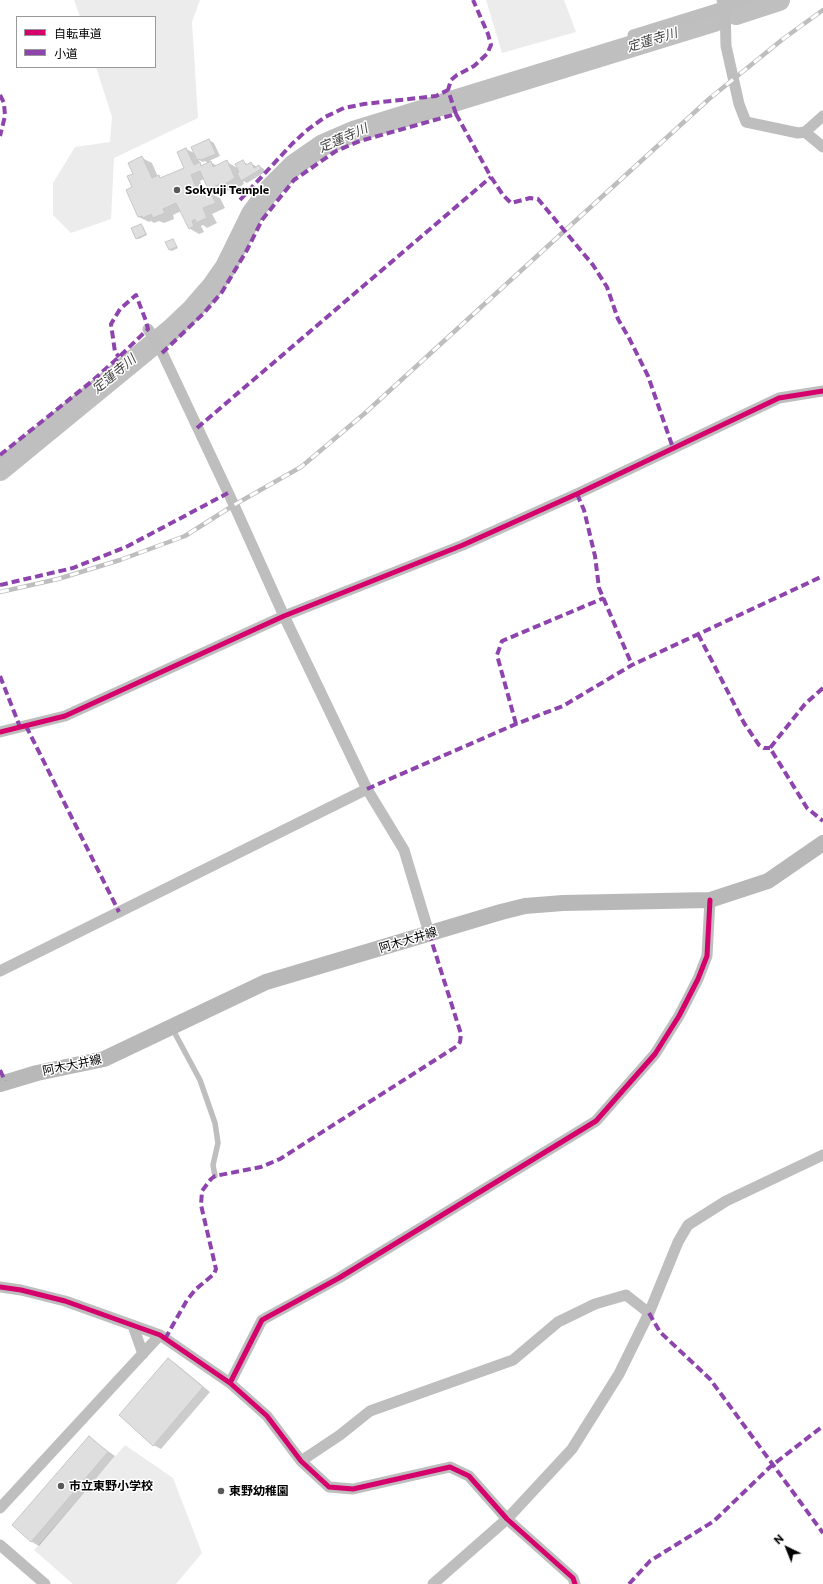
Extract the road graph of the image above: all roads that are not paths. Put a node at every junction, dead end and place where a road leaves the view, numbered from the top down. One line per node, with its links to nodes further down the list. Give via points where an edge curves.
1 (746, 0): 2 (street)
2 (723, 3): 3 (street); 5 (street, via 726,46 739,104 746,122 798,133)
3 (633, 35)
4 (823, 116): 5 (street)
5 (805, 132): 6 (street)
6 (823, 147)
7 (148, 330): 9 (street, via 160,348)
8 (823, 391): 9 (street, via 779,398 463,545)
9 (284, 616): 10 (street, via 65,716); 11 (street)
10 (0, 732)
11 (367, 789): 14 (street, via 404,850); 15 (street)
12 (823, 843): 13 (main road, 阿木大井線, via 768,881)
13 (710, 900): 14 (main road, 阿木大井線, via 525,906); 25 (street, via 707,956 679,1016 655,1054 596,1121 339,1278 262,1320)
14 (429, 933): 16 (main road, 阿木大井線, via 266,982)
15 (0, 971)
16 (172, 1028): 17 (main road, 阿木大井線, via 104,1059 37,1073); 19 (lane, via 200,1080 215,1123 218,1143 213,1171)
17 (0, 1084)
18 (823, 1155): 21 (street, via 726,1201 688,1225 678,1242)
19 (215, 1176)
20 (0, 1286): 22 (street, via 65,1301)
21 (649, 1313): 26 (street, via 626,1295 595,1304 558,1322 513,1360 370,1411); 28 (street, via 620,1374 572,1449)
22 (133, 1326): 23 (street); 24 (street)
23 (160, 1336): 24 (street); 25 (street)
24 (142, 1354): 27 (street)
25 (230, 1383): 26 (street, via 267,1416)
26 (301, 1461): 28 (street, via 329,1487 353,1489 450,1467 469,1476)
27 (0, 1508)
28 (507, 1518): 31 (street); 32 (street, via 573,1578)
29 (0, 1544): 30 (street)
30 (45, 1584)
31 (434, 1584)
32 (576, 1584)

